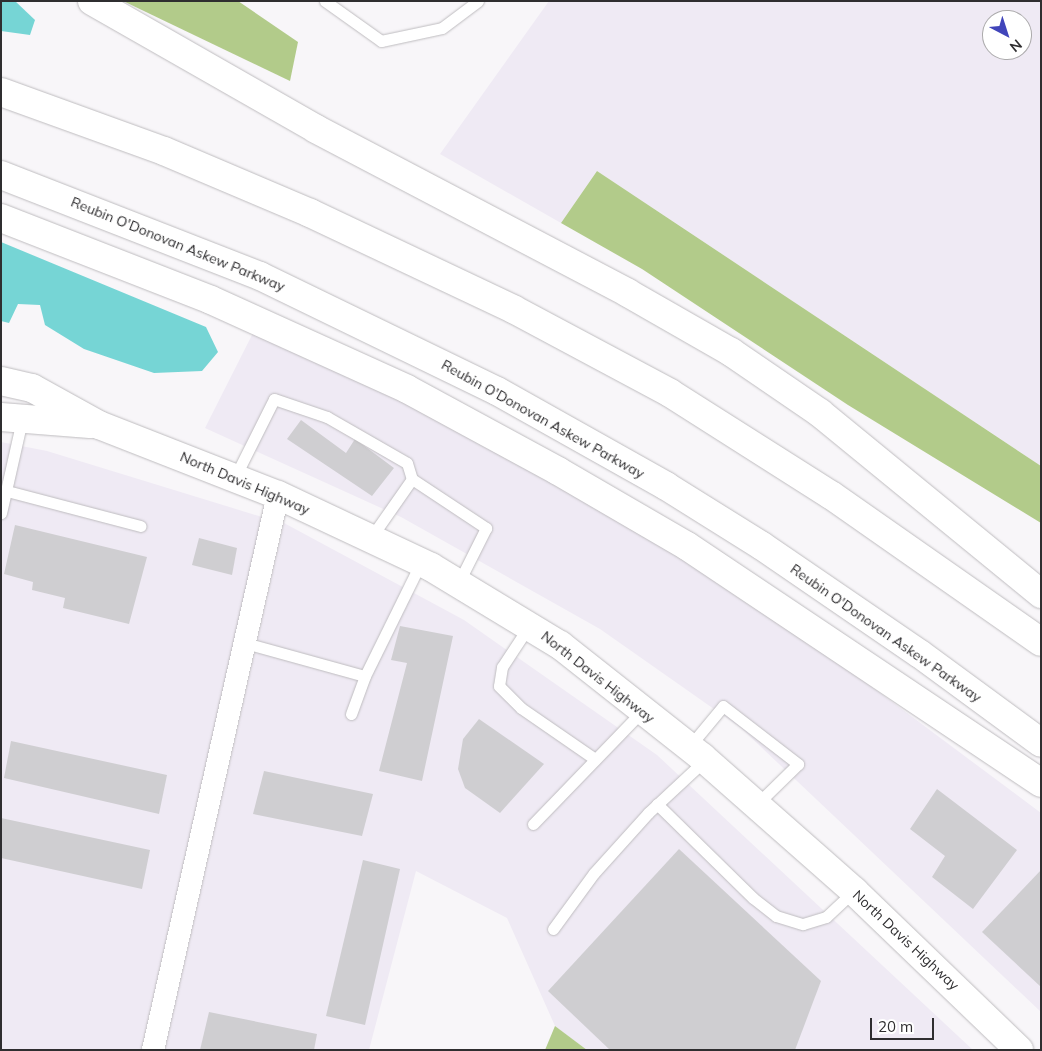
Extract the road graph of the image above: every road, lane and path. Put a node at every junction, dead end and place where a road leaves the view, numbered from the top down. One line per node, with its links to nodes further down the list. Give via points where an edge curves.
1 (92, 1): 19 (main road, via 316,129 628,293 731,352 828,419)
2 (325, 1): 3 (lane, via 381,42 442,28)
3 (478, 1)
4 (1, 92): 21 (main road, via 164,151 301,209 530,318 670,393 831,495)
5 (1, 175): 26 (main road, Reubin O'Donovan Askew Parkway, via 260,276 506,396 666,486 762,546 920,654)
6 (1, 218): 29 (main road, via 211,300 407,389 549,466 695,551)
7 (1, 380): 9 (main road, North Davis Highway, via 32,388)
8 (12, 418): 9 (main road, North Davis Highway); 12 (lane)
9 (99, 425): 10 (main road, North Davis Highway)
10 (235, 477): 11 (lane, via 274,399 327,417 407,463); 13 (main road, North Davis Highway)
11 (412, 479): 16 (lane); 18 (lane, via 486,528)
12 (7, 491): 14 (lane); 15 (lane)
13 (278, 495): 16 (main road, North Davis Highway); 22 (street)
14 (1, 514)
15 (140, 526)
16 (370, 539): 17 (main road, North Davis Highway)
17 (421, 562): 18 (main road, North Davis Highway); 23 (lane)
18 (459, 582): 20 (main road, North Davis Highway)
19 (1041, 594)
20 (529, 626): 24 (main road, North Davis Highway, via 560,645); 28 (lane, via 502,667 499,686 521,708)
21 (1041, 642)
22 (245, 643): 23 (lane); 35 (street)
23 (365, 676): 25 (lane)
24 (642, 711): 27 (main road, North Davis Highway); 28 (lane)
25 (351, 714)
26 (1041, 743)
27 (697, 753): 30 (lane); 31 (main road, North Davis Highway); 31 (lane, via 723,706 798,764)
28 (595, 759): 32 (lane)
29 (1041, 783)
30 (658, 804): 33 (lane, via 753,898 776,916 803,924 826,917); 34 (lane, via 594,873)
31 (756, 805): 33 (main road, North Davis Highway)
32 (533, 824)
33 (854, 891): 36 (main road, North Davis Highway)
34 (553, 929)
35 (153, 1050)
36 (1019, 1050)

